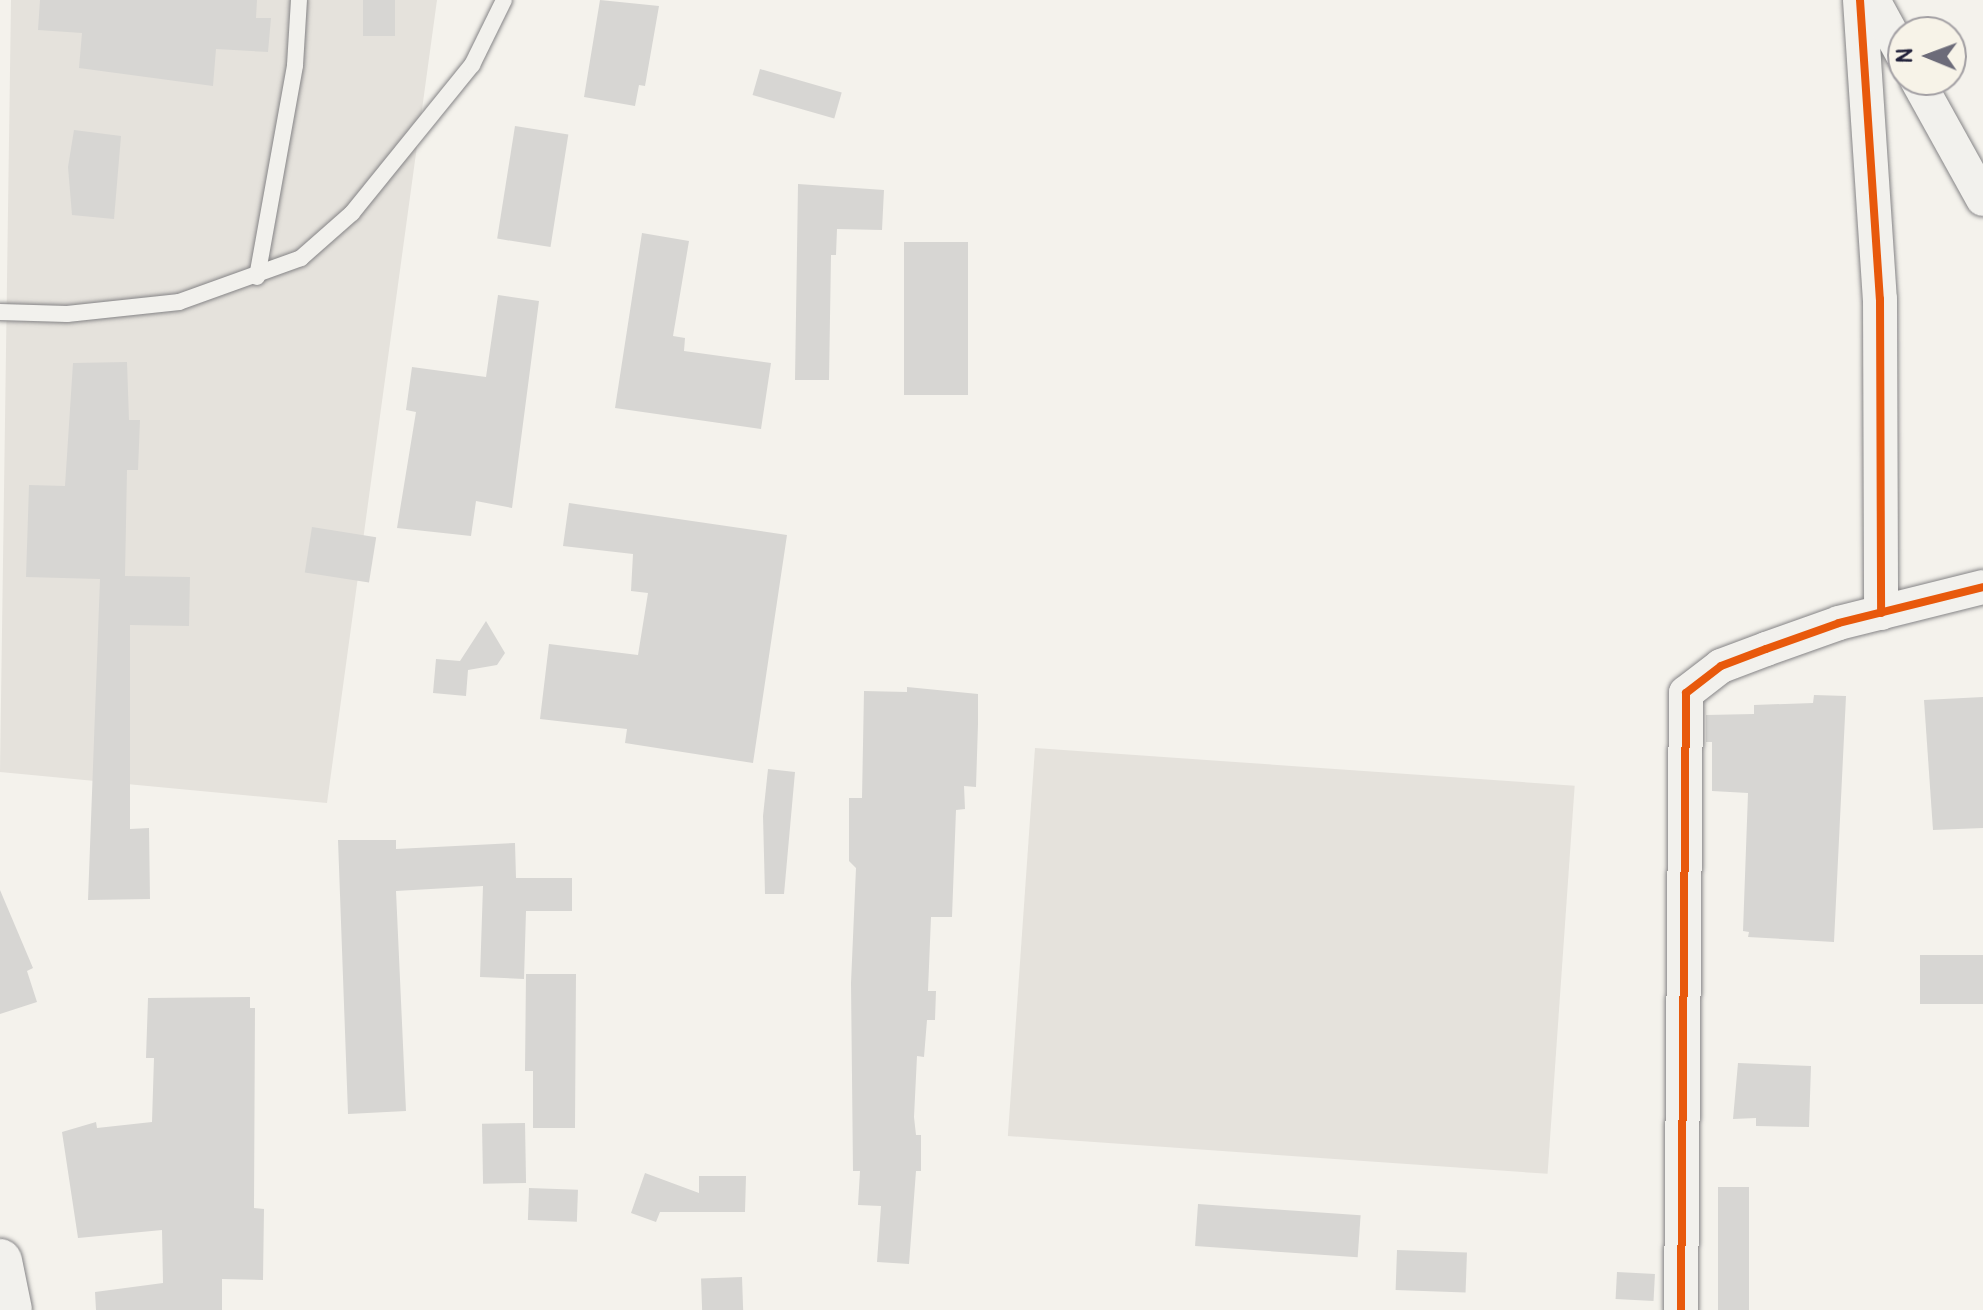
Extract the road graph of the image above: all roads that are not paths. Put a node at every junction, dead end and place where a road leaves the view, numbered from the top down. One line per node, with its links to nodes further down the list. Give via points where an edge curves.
1 (299, 0): 8 (lane, via 293,79)
2 (504, 0): 8 (lane, via 472,65 352,213 301,258)
3 (1860, 0): 11 (street, via 1880,299)
4 (1873, 0): 5 (street)
5 (1887, 26)
6 (1926, 96): 7 (street)
7 (1983, 199)
8 (257, 277): 9 (lane, via 179,302 67,314)
9 (0, 312)
10 (1983, 587): 11 (street)
11 (1881, 613): 14 (street, via 1721,666 1686,693)
12 (0, 1261): 13 (main road)
13 (10, 1310)
14 (1681, 1310)

